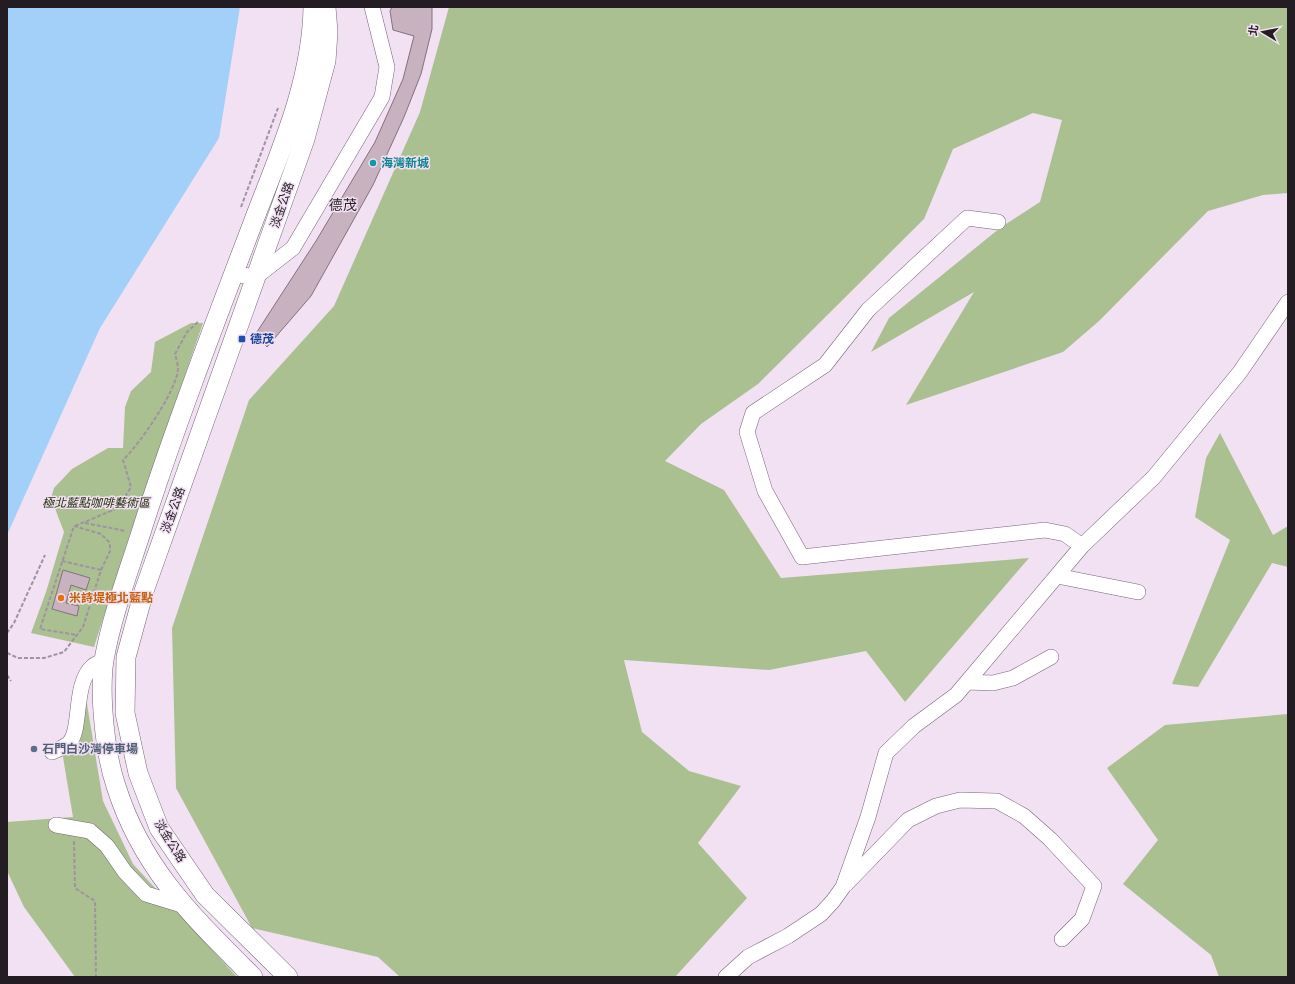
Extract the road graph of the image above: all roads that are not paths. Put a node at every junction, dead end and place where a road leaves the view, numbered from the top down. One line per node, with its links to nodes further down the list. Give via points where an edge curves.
1 (313, 7): 5 (main road, 淡金公路, via 309,56 286,136)
2 (326, 7): 6 (main road, 淡金公路, via 328,32 324,68 305,139)
3 (372, 7): 6 (street, via 387,67 382,97 293,248)
4 (998, 222): 8 (street, via 967,218 868,310 825,365 753,413 747,432 765,491 802,557 1045,530 1065,534)
5 (232, 275): 6 (street); 12 (main road, 淡金公路, via 162,469 113,620)
6 (257, 276): 20 (main road, 淡金公路, via 144,591 126,657 125,713 138,773 159,828 206,895)
7 (1288, 302): 8 (street, via 1240,372 1154,478)
8 (1082, 546): 9 (street)
9 (1057, 576): 10 (street); 13 (street)
10 (1138, 592)
11 (1051, 657): 13 (street, via 1013,678 993,683)
12 (104, 660): 14 (street, via 93,666 84,680 79,692 73,735 69,743); 17 (main road, 淡金公路, via 102,686 105,728 115,785 134,831 154,869)
13 (968, 682): 16 (street, via 956,695 914,726 886,753 868,817)
14 (52, 752)
15 (56, 825): 17 (street, via 90,831 107,846 125,872 146,894)
16 (843, 887): 18 (street, via 908,820 936,806 960,800 997,801 1024,816 1050,839 1094,886 1082,919); 21 (street, via 820,914 788,936 748,958)
17 (182, 905): 19 (main road, 淡金公路)
18 (1062, 939)
19 (253, 977)
20 (288, 977)
21 (726, 977)

